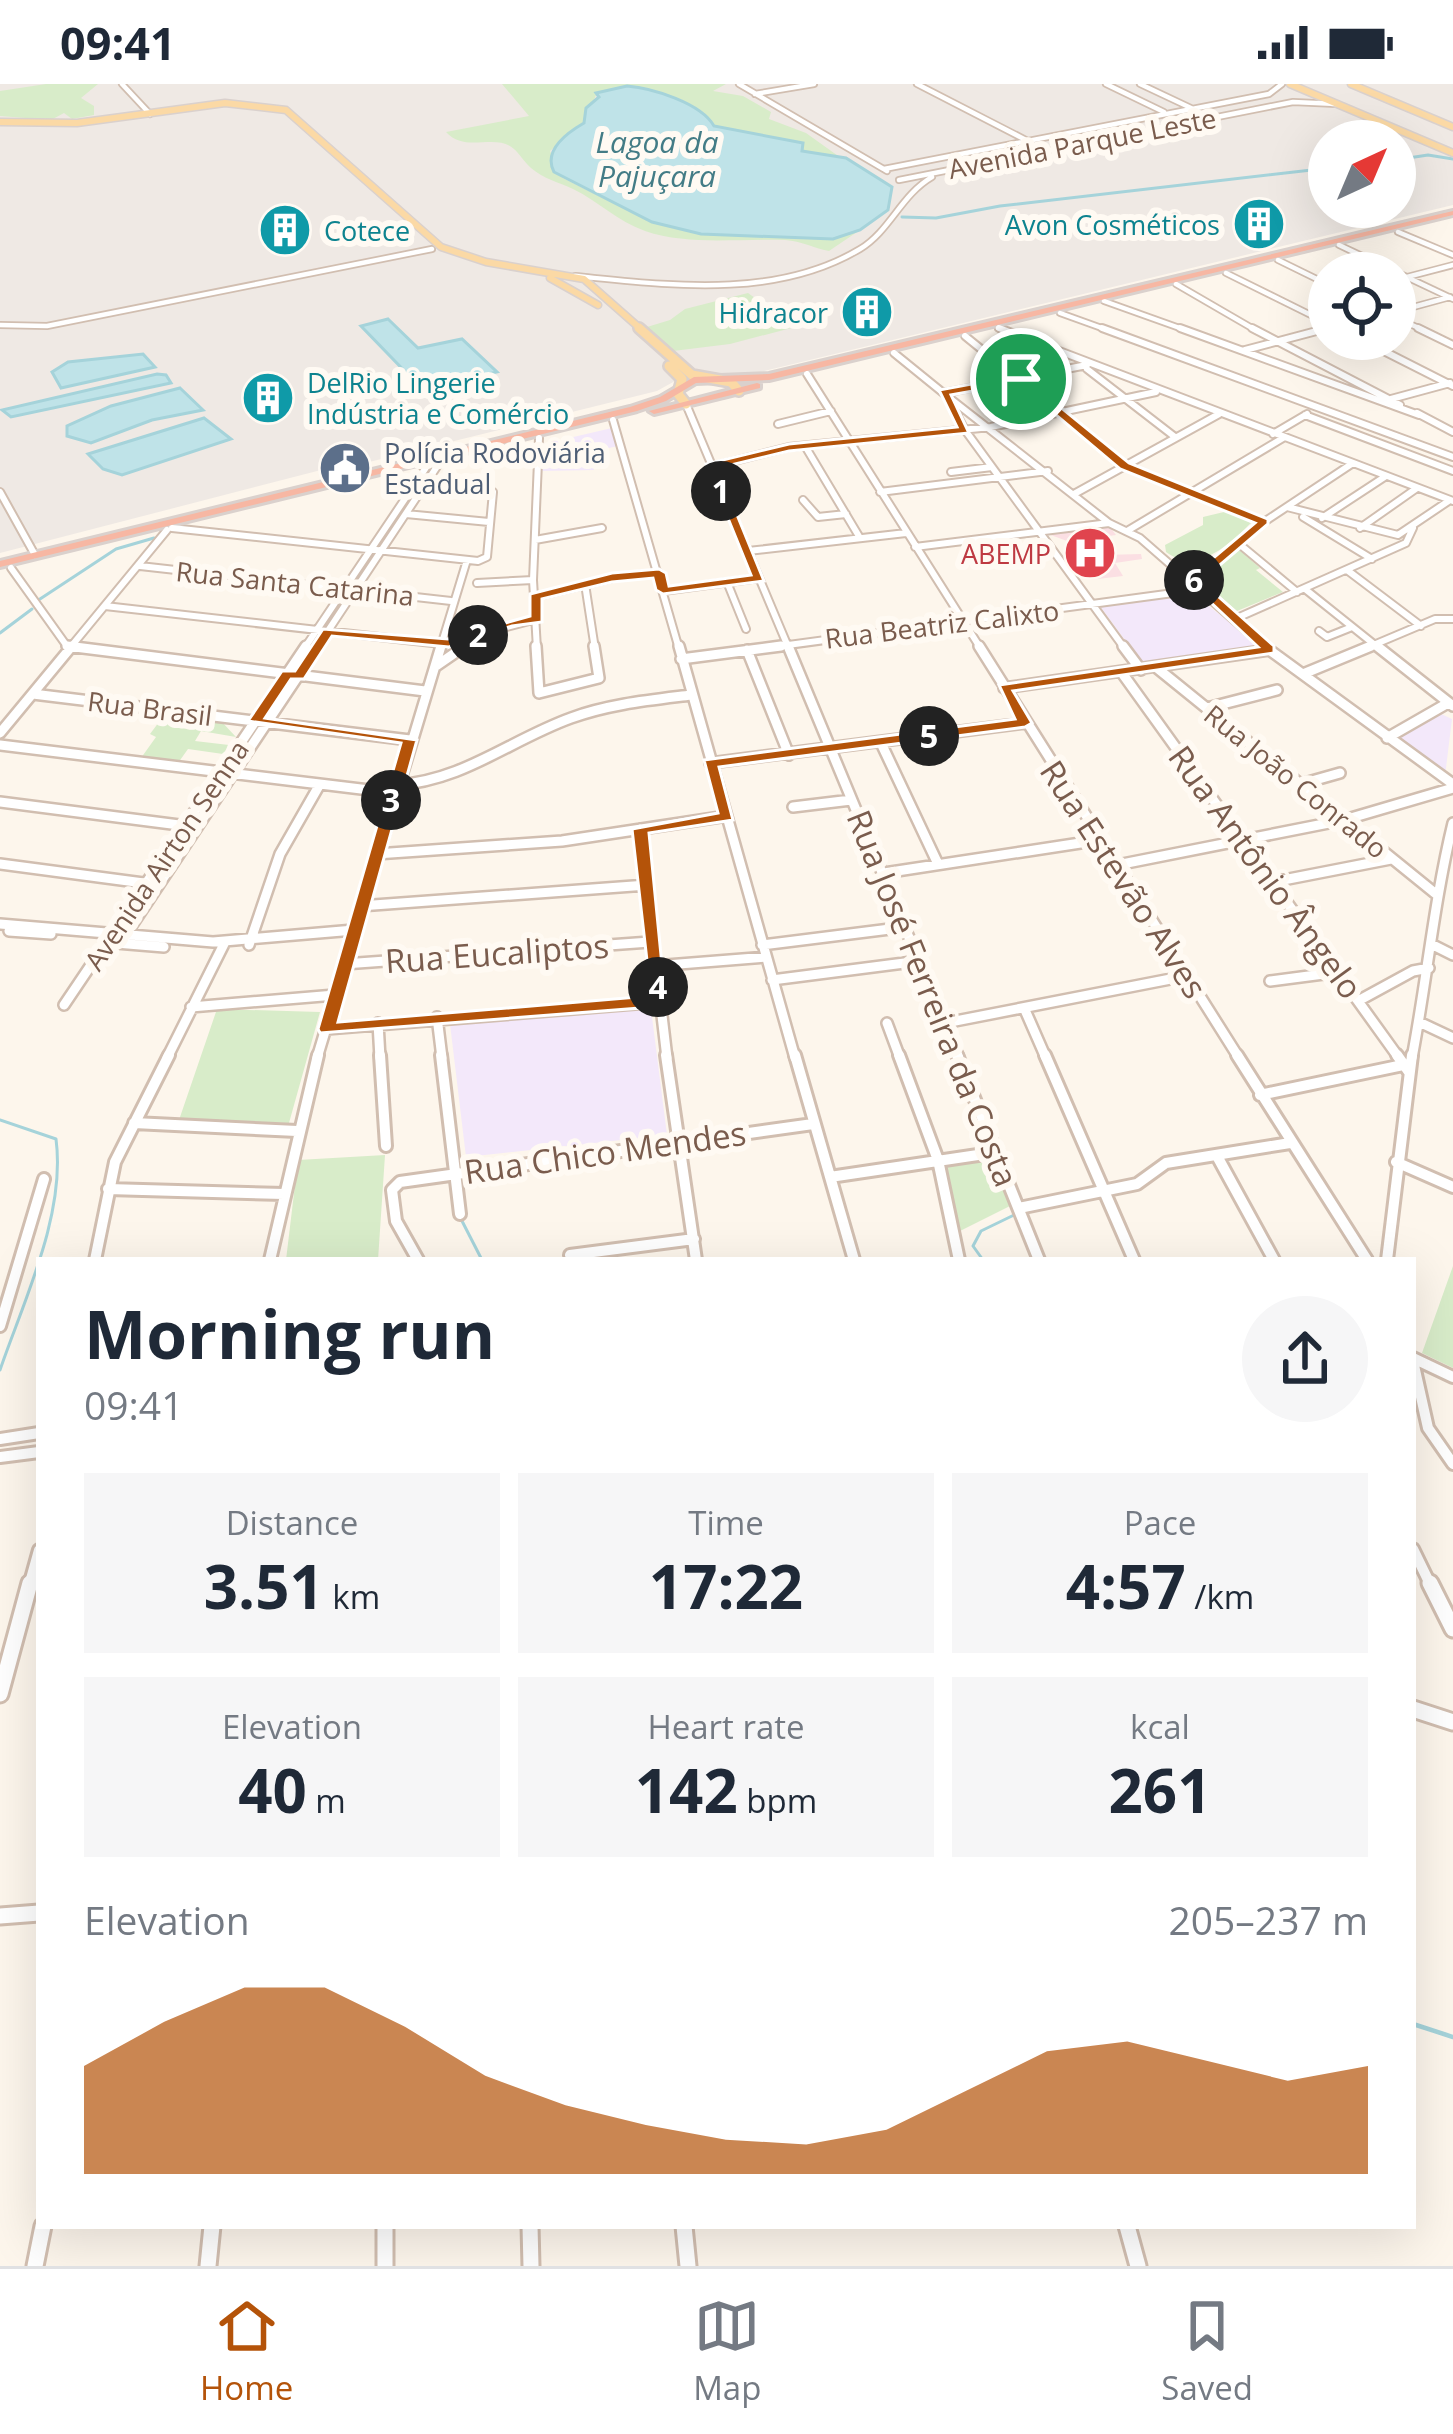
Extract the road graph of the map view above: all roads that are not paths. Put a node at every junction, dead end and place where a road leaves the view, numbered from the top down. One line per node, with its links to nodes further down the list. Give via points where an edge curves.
1 (122, 84): 14 (street)
2 (739, 84): 9 (street)
3 (814, 84): 9 (street)
4 (917, 84): 24 (street)
5 (1106, 84): 13 (street)
6 (1140, 84): 12 (street)
7 (1286, 84): 10 (main road); 12 (street, Avenida Parque Leste)
8 (1351, 84): 11 (main road)
9 (755, 94): 30 (street)
10 (1336, 104): 15 (main road); 16 (street, Avenida Parque Leste, via 1293,102)
11 (1405, 107): 15 (main road, via 1401,118); 21 (main road)
12 (1191, 108): 13 (street, Avenida Parque Leste); 16 (street)
13 (1167, 113): 17 (street, Avenida Parque Leste); 18 (street)
14 (149, 114): 19 (main road); 45 (main road, via 225,103 286,110 441,247)
15 (1367, 117): 27 (main road)
16 (1205, 119): 18 (street, Avenida Parque Leste)
17 (1130, 122): 20 (street, Avenida Parque Leste); 22 (street)
18 (1190, 122): 22 (street, Avenida Parque Leste)
19 (0, 123): 37 (main road, via 73,126 228,106 277,112)
20 (1121, 124): 23 (street); 24 (street, Avenida Parque Leste)
21 (1453, 127)
22 (1148, 130): 23 (street, Avenida Parque Leste)
23 (1136, 133): 28 (street, Avenida Parque Leste)
24 (1028, 142): 25 (street, Avenida Parque Leste)
25 (992, 149): 26 (street, Avenida Parque Leste); 28 (street)
26 (972, 153): 29 (street); 30 (street, Avenida Parque Leste)
27 (1453, 153)
28 (1013, 158): 29 (street, Avenida Parque Leste)
29 (992, 162): 31 (street, Avenida Parque Leste)
30 (884, 169): 32 (street)
31 (952, 170): 32 (street, Avenida Parque Leste); 33 (street)
32 (899, 180): 33 (street, Avenida Parque Leste)
33 (904, 197): 47 (street, via 869,243 814,268 715,284)
34 (1453, 216): 35 (highway); 69 (highway, via 769,376)
35 (1398, 232): 36 (highway); 39 (street)
36 (1340, 245): 38 (street); 40 (highway)
37 (432, 249): 46 (main road); 57 (street, via 47,326)
38 (1355, 252)
39 (1453, 255)
40 (1278, 260): 42 (highway); 43 (street)
41 (1453, 265): 44 (street)
42 (1226, 273): 49 (highway); 56 (street)
43 (1308, 275)
44 (1416, 275)
45 (574, 276): 46 (street); 47 (street); 50 (main road)
46 (555, 279): 51 (main road)
47 (617, 280): 50 (street)
48 (1416, 281): 52 (street)
49 (1176, 284): 53 (highway); 62 (street)
50 (589, 286): 51 (street); 69 (main road, via 692,375)
51 (575, 290): 72 (main road, via 681,376)
52 (1452, 297): 54 (street)
53 (1104, 302): 55 (highway); 64 (street)
54 (1416, 308)
55 (1060, 313): 59 (highway); 79 (street)
56 (1308, 315)
57 (0, 325)
58 (1416, 326): 63 (street)
59 (998, 328): 61 (highway); 67 (street)
60 (1308, 333): 62 (street)
61 (965, 336): 65 (highway); 70 (street)
62 (1277, 344): 64 (street); 77 (street)
63 (1453, 345)
64 (1242, 351): 84 (street)
65 (894, 352): 68 (highway); 75 (street)
66 (1402, 360): 71 (street)
67 (1085, 366): 70 (street); 74 (street); 76 (street)
68 (807, 374): 73 (highway); 80 (street, Rua Estevão Alves)
69 (711, 377): 72 (highway); 73 (main road)
70 (1021, 379): 75 (street); 81 (street)
71 (1451, 384): 77 (street)
72 (681, 387): 78 (main road); 135 (highway, via 633,409)
73 (739, 391): 78 (highway)
74 (1158, 392): 76 (street); 82 (street)
75 (945, 394): 88 (street); 89 (street)
76 (1125, 399): 81 (street); 92 (street)
77 (1391, 399): 84 (street)
78 (686, 404): 86 (highway); 99 (street, Rua José Ferreira da Costa)
79 (1318, 406): 83 (street); 96 (street)
80 (831, 411): 85 (street); 94 (street, Rua Estevão Alves)
81 (1060, 412): 88 (street); 100 (street)
82 (1219, 414): 91 (street); 92 (street)
83 (1305, 415): 91 (street); 103 (street)
84 (1419, 415): 90 (street)
85 (800, 419): 87 (street); 95 (street)
86 (613, 420): 93 (highway); 143 (street)
87 (778, 424)
88 (991, 427): 89 (street); 102 (street)
89 (965, 430): 94 (street); 101 (street)
90 (1453, 432)
91 (1278, 436): 98 (street); 111 (street)
92 (1175, 437): 100 (street)
93 (538, 438): 97 (highway); 130 (street)
94 (850, 442): 95 (street); 110 (street, Rua Estevão Alves)
95 (809, 446): 99 (street); 116 (street)
96 (1453, 457)
97 (433, 464): 117 (street, Avenida Airton Senna); 117 (street, Avenida Airton Senna); 125 (highway)
98 (1353, 464): 105 (street); 115 (street)
99 (711, 466): 134 (street, Rua José Ferreira da Costa)
100 (1125, 466): 111 (street); 112 (street)
101 (992, 467): 104 (street); 106 (street)
102 (1048, 471): 106 (street); 112 (street)
103 (1453, 471)
104 (952, 472)
105 (1387, 476): 107 (street); 118 (street)
106 (1001, 479): 110 (street); 127 (street)
107 (1417, 488): 114 (street); 123 (street)
108 (0, 492): 135 (street)
109 (493, 492): 119 (street)
110 (880, 492): 128 (street, Rua Estevão Alves)
111 (1191, 493): 120 (street); 126 (street)
112 (1074, 494): 121 (street)
113 (803, 500): 116 (street, via 818,517)
114 (1452, 501): 124 (street)
115 (1286, 508): 118 (street); 120 (street); 136 (street)
116 (846, 514): 129 (street)
117 (399, 518): 119 (street); 133 (street, Avenida Airton Senna)
118 (1322, 518): 123 (street)
119 (489, 522): 137 (street, via 487,557)
120 (1264, 522): 131 (street)
121 (1109, 523): 126 (street); 127 (street)
122 (602, 528): 130 (street)
123 (1360, 528): 124 (street, via 1398,535)
124 (1413, 528): 136 (street, via 1406,543)
125 (170, 529): 133 (street); 140 (street); 141 (highway)
126 (1127, 531): 139 (street)
127 (1041, 532): 132 (street); 156 (street)
128 (906, 533): 129 (street); 132 (street, Rua Estevão Alves)
129 (860, 538): 134 (street)
130 (535, 540): 145 (street)
131 (1238, 543): 138 (street); 153 (street)
132 (915, 547): 161 (street, Rua Estevão Alves)
133 (376, 550): 137 (street); 151 (street, Avenida Airton Senna)
134 (748, 551): 144 (street, Rua José Ferreira da Costa)
135 (35, 555): 141 (highway)
136 (1372, 559): 142 (street)
137 (472, 560): 155 (street)
138 (1215, 560): 139 (street); 146 (street)
139 (1172, 564): 146 (street)
140 (140, 566): 151 (street, Rua Santa Catarina); 157 (street)
141 (4, 567): 172 (street)
142 (1347, 570): 153 (street); 162 (street)
143 (659, 573): 149 (street); 152 (street)
144 (759, 578): 147 (street); 170 (street, Rua José Ferreira da Costa)
145 (533, 580): 148 (street); 154 (street)
146 (1193, 580): 150 (street)
147 (727, 582): 152 (street); 164 (street)
148 (477, 583)
149 (585, 584): 154 (street); 159 (street, via 599,677 537,691)
150 (1203, 589): 156 (street, Rua Beatriz Calixto); 158 (street)
151 (349, 590): 155 (street, Rua Santa Catarina); 165 (street, Avenida Airton Senna); 167 (street, Avenida Airton Senna)
152 (663, 590): 175 (street)
153 (1301, 590): 158 (street); 163 (street)
154 (535, 597): 159 (street)
155 (451, 601): 169 (street)
156 (1094, 604): 161 (street, Rua Beatriz Calixto); 178 (street)
157 (105, 606): 165 (street); 172 (street)
158 (1237, 618): 174 (street)
159 (537, 619): 168 (street)
160 (1453, 620): 162 (street)
161 (961, 622): 170 (street, Rua Beatriz Calixto); 182 (street, Rua Estevão Alves)
162 (1421, 626): 171 (street)
163 (1352, 627): 166 (street, via 1327,637); 171 (street)
164 (746, 629)
165 (316, 630): 167 (street); 181 (street, Avenida Airton Senna)
166 (1319, 631)
167 (328, 632): 169 (street); 181 (street, Avenida Airton Senna)
168 (478, 634): 169 (street); 176 (street)
169 (441, 644): 176 (street)
170 (786, 644): 173 (street, Rua Beatriz Calixto); 198 (street, Rua José Ferreira da Costa)
171 (1376, 646): 180 (street); 187 (street)
172 (70, 649): 181 (street); 185 (street)
173 (747, 650): 175 (street, Rua Beatriz Calixto); 199 (street)
174 (1269, 650): 177 (street); 180 (street)
175 (682, 659): 186 (street)
176 (433, 668): 184 (street)
177 (1157, 668): 178 (street); 188 (street, Rua João Conrado)
178 (1141, 670): 179 (street)
179 (1122, 673): 182 (street); 218 (street, Rua Antônio Ângelo)
180 (1303, 674): 194 (street)
181 (293, 675): 184 (street); 190 (street, Avenida Airton Senna); 191 (street, Avenida Airton Senna)
182 (1004, 688): 192 (street, Rua Estevão Alves)
183 (1277, 690): 188 (street)
184 (425, 691): 195 (street)
185 (33, 694): 190 (street, Rua Brasil); 193 (street)
186 (691, 695): 200 (street); 206 (street, via 575,716 460,775)
187 (1451, 705): 194 (street)
188 (1207, 708): 204 (street, Rua João Conrado)
189 (0, 714): 193 (street)
190 (255, 721): 191 (street, Rua Brasil); 201 (street, Avenida Airton Senna)
191 (267, 722): 195 (street, Rua Brasil); 201 (street, Avenida Airton Senna)
192 (1025, 723): 196 (street); 217 (street, Rua Estevão Alves)
193 (3, 729)
194 (1387, 738): 205 (street)
195 (410, 740): 206 (street)
196 (881, 743): 198 (street); 222 (street)
197 (0, 745): 201 (street)
198 (831, 750): 199 (street); 208 (street, Rua José Ferreira da Costa)
199 (789, 754): 200 (street)
200 (710, 763): 212 (street)
201 (228, 772): 203 (street); 215 (street, Avenida Airton Senna)
202 (1340, 773): 204 (street)
203 (320, 784): 206 (street); 236 (street, via 280,854)
204 (1301, 784): 213 (street, Rua João Conrado)
205 (1453, 786): 207 (street)
206 (395, 789): 219 (street)
207 (1433, 792): 209 (street); 213 (street)
208 (851, 800): 211 (street); 224 (street, Rua José Ferreira da Costa)
209 (1453, 801)
210 (0, 802): 215 (street)
211 (793, 807)
212 (727, 816): 216 (street); 239 (street)
213 (1344, 820): 218 (street); 220 (street, Rua João Conrado)
214 (1453, 823): 228 (street)
215 (192, 827): 226 (street, Avenida Airton Senna)
216 (640, 829): 219 (street); 227 (street)
217 (1100, 839): 222 (street); 223 (street, Rua Estevão Alves)
218 (1244, 842): 223 (street); 225 (street, Rua Antônio Ângelo)
219 (376, 854): 230 (street)
220 (1391, 859): 225 (street); 228 (street, Rua João Conrado)
221 (0, 863): 226 (street)
222 (938, 864): 224 (street)
223 (1117, 865): 246 (street, Rua Estevão Alves)
224 (884, 873): 232 (street, Rua José Ferreira da Costa)
225 (1273, 882): 245 (street, Rua Antônio Ângelo)
226 (152, 884): 234 (street, Avenida Airton Senna)
227 (646, 885): 230 (street); 235 (street)
228 (1437, 888): 229 (street, Rua João Conrado); 237 (street)
229 (1453, 889)
230 (360, 906): 233 (street)
231 (0, 927): 234 (street)
232 (906, 927): 239 (street); 241 (street, Rua José Ferreira da Costa)
233 (353, 933): 236 (street); 242 (street)
234 (116, 939): 238 (street); 252 (street, Avenida Airton Senna)
235 (650, 942): 242 (street, Rua Eucaliptos); 243 (street)
236 (250, 943): 238 (street)
237 (1431, 944): 240 (street); 244 (street)
238 (224, 946): 253 (street)
239 (764, 951): 243 (street); 247 (street)
240 (1453, 955)
241 (920, 962): 247 (street); 259 (street, Rua José Ferreira da Costa)
242 (344, 964): 249 (street)
243 (654, 966): 251 (street)
244 (1429, 968): 250 (street); 256 (street)
245 (1339, 972): 248 (street); 250 (street, Rua Antônio Ângelo)
246 (1186, 976): 254 (street); 263 (street, Rua Estevão Alves)
247 (772, 980): 265 (street)
248 (1270, 981)
249 (335, 995): 253 (street); 260 (street)
250 (1358, 1001): 262 (street, Rua Antônio Ângelo)
251 (660, 1002): 255 (street); 267 (street)
252 (64, 1005)
253 (191, 1007): 264 (street)
254 (1024, 1010): 259 (street); 279 (street)
255 (437, 1017): 257 (street); 274 (street)
256 (1419, 1022): 261 (street); 262 (street)
257 (378, 1023): 260 (street); 269 (street)
258 (887, 1023): 272 (street)
259 (945, 1023): 270 (street, Rua José Ferreira da Costa)
260 (327, 1029): 266 (street)
261 (1453, 1038)
262 (1406, 1068): 263 (street); 273 (street)
263 (1260, 1095): 268 (street, Rua Estevão Alves)
264 (134, 1124): 266 (street); 278 (street)
265 (813, 1124): 267 (street, Rua Chico Mendes); 275 (street)
266 (297, 1131): 280 (street)
267 (677, 1142): 274 (street, Rua Chico Mendes); 283 (street)
268 (1290, 1142): 271 (street); 294 (street, Rua Estevão Alves)
269 (386, 1146)
270 (998, 1152): 272 (street); 281 (street, Rua José Ferreira da Costa)
271 (1217, 1156): 279 (street, via 1166,1162 1144,1181); 293 (street)
272 (938, 1160): 275 (street); 290 (street)
273 (1396, 1162): 277 (street); 295 (street)
274 (455, 1173): 282 (street); 287 (street, Rua Chico Mendes, via 392,1190 392,1211)
275 (830, 1177): 289 (street)
276 (44, 1179): 296 (street)
277 (1453, 1187)
278 (108, 1189): 280 (street); 285 (street)
279 (1102, 1191): 281 (street); 292 (street)
280 (284, 1194): 286 (street)
281 (1019, 1208): 291 (street, Rua José Ferreira da Costa)
282 (460, 1214)
283 (694, 1240): 284 (street); 288 (street)
284 (570, 1255)
285 (96, 1257)
286 (272, 1257)
287 (416, 1257)
288 (696, 1257)
289 (853, 1257)
290 (958, 1257)
291 (1038, 1257)
292 (1133, 1257)
293 (1273, 1257)
294 (1365, 1257)
295 (1388, 1257)
296 (0, 1326)
297 (1416, 1361): 299 (street)
298 (1416, 1375): 304 (street, via 1427,1428)
299 (1453, 1377)
300 (36, 1433): 301 (street)
301 (0, 1439)
302 (36, 1452): 303 (street)
303 (0, 1457)
304 (1453, 1464)
305 (1416, 1555): 307 (street)
306 (36, 1561): 308 (street)
307 (1453, 1629)
308 (0, 1694)
309 (1416, 1710): 310 (street)
310 (1453, 1722)
311 (36, 1913): 312 (street)
312 (0, 1916)
313 (42, 2229): 319 (street)
314 (212, 2229): 320 (street)
315 (385, 2229): 321 (street)
316 (530, 2229): 322 (street)
317 (684, 2229): 323 (street)
318 (1128, 2229): 324 (street)
319 (35, 2266)
320 (208, 2266)
321 (385, 2266)
322 (532, 2266)
323 (688, 2266)
324 (1138, 2266)

